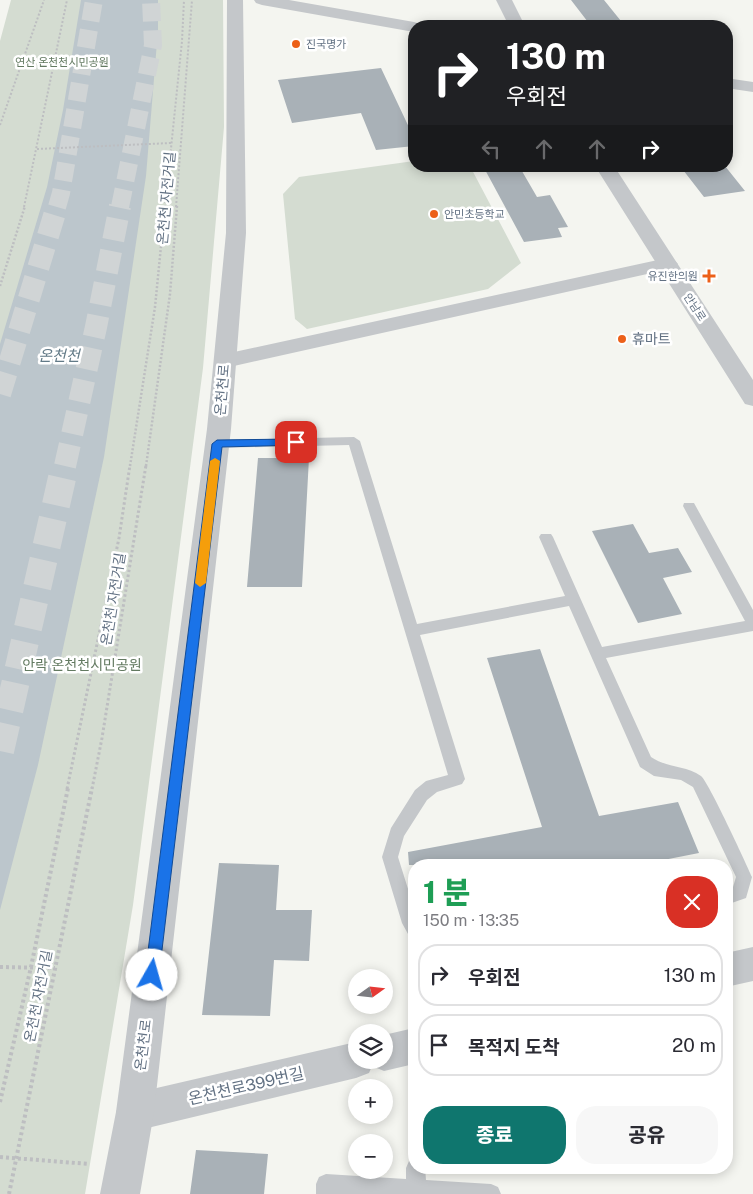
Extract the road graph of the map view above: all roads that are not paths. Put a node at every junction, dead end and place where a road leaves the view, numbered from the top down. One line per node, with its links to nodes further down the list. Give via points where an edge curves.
1 (235, 0): 10 (street, 온천천로, via 236,233)
2 (262, 0): 5 (street)
3 (504, 0): 4 (street)
4 (514, 20)
5 (408, 26)
6 (733, 84): 7 (street)
7 (753, 87)
8 (608, 172): 9 (street, 안남로)
9 (667, 264): 10 (street); 11 (street, 안남로)
10 (225, 361): 12 (street, 온천천로)
11 (753, 398)
12 (217, 444): 17 (lane, via 354,441); 26 (street, 온천천로)
13 (689, 506): 16 (lane)
14 (546, 537): 15 (lane)
15 (573, 600): 17 (lane); 18 (lane)
16 (753, 624): 18 (lane)
17 (412, 630): 20 (lane, via 457,779 432,786 421,795 397,833 390,857)
18 (596, 654): 19 (lane, via 645,762 660,771 684,774 698,782 744,877 740,892)
19 (733, 894)
20 (408, 916)
21 (753, 964): 22 (street)
22 (733, 968)
23 (408, 1047): 24 (street)
24 (393, 1051)
25 (348, 1062): 26 (street, 온천천로399번길)
26 (135, 1112): 29 (street, 온천천로)
27 (416, 1174): 28 (lane)
28 (416, 1189): 30 (lane, via 326,1184); 31 (lane)
29 (120, 1194)
30 (326, 1194)
31 (492, 1194)

